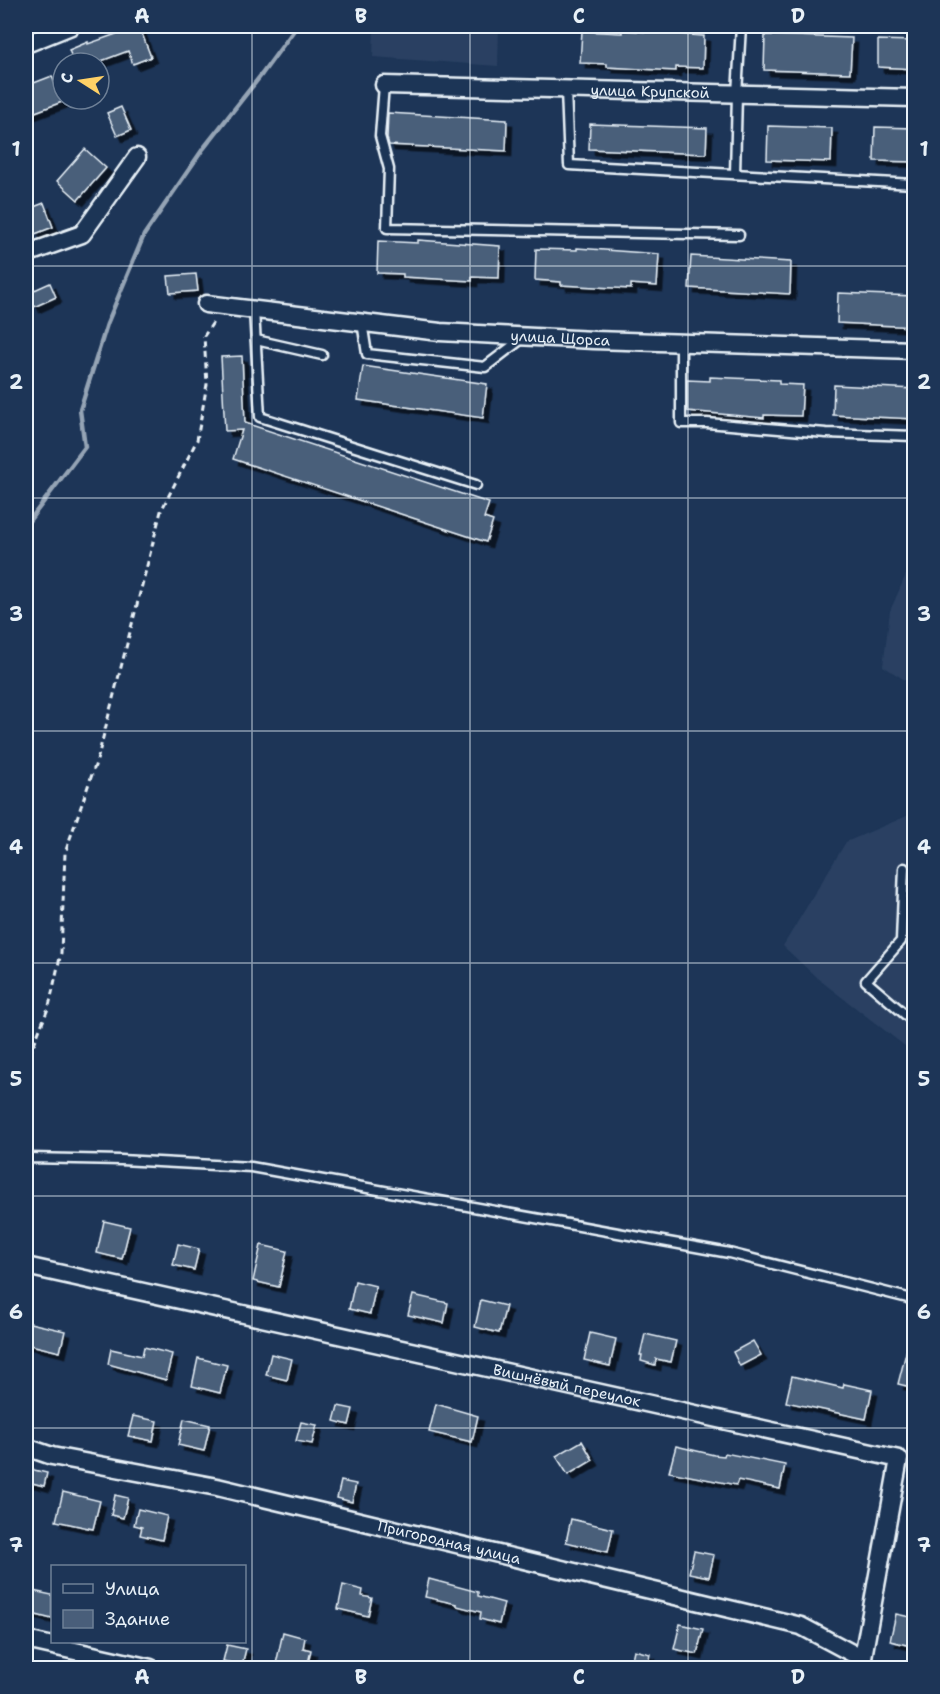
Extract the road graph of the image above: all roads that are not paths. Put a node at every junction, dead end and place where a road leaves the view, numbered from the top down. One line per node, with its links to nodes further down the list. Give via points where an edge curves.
1 (71, 26): 3 (street)
2 (741, 26): 6 (lane)
3 (26, 44)
4 (384, 85): 5 (street, улица Крупской); 11 (lane, via 380,136 389,169 387,228)
5 (566, 90): 6 (street, улица Крупской); 9 (lane, via 569,165)
6 (737, 94): 7 (street, улица Крупской); 9 (lane)
7 (915, 98)
8 (137, 157): 12 (street, via 82,234)
9 (735, 174): 10 (lane)
10 (915, 184)
11 (739, 235)
12 (26, 254)
13 (206, 304): 14 (street, улица Щорса)
14 (254, 310): 15 (street, улица Щорса); 17 (lane)
15 (362, 322): 16 (street, улица Щорса, via 440,332); 16 (lane, via 367,354 485,367)
16 (526, 336): 18 (street, улица Щорса)
17 (256, 340): 20 (lane); 22 (lane, via 260,417)
18 (681, 343): 19 (street, улица Щорса); 21 (lane, via 681,423)
19 (915, 350)
20 (322, 355)
21 (915, 436)
22 (476, 485)
23 (903, 868): 24 (lane, via 901,941 866,981)
24 (915, 1022)
25 (26, 1161): 27 (lane, via 121,1160 251,1167 729,1253)
26 (26, 1266): 30 (street, Вишнёвый переулок, via 899,1459)
27 (915, 1302)
28 (26, 1448): 30 (street, Пригородная улица, via 217,1487 801,1626)
29 (26, 1640): 31 (street)
30 (862, 1664)
31 (151, 1668)

